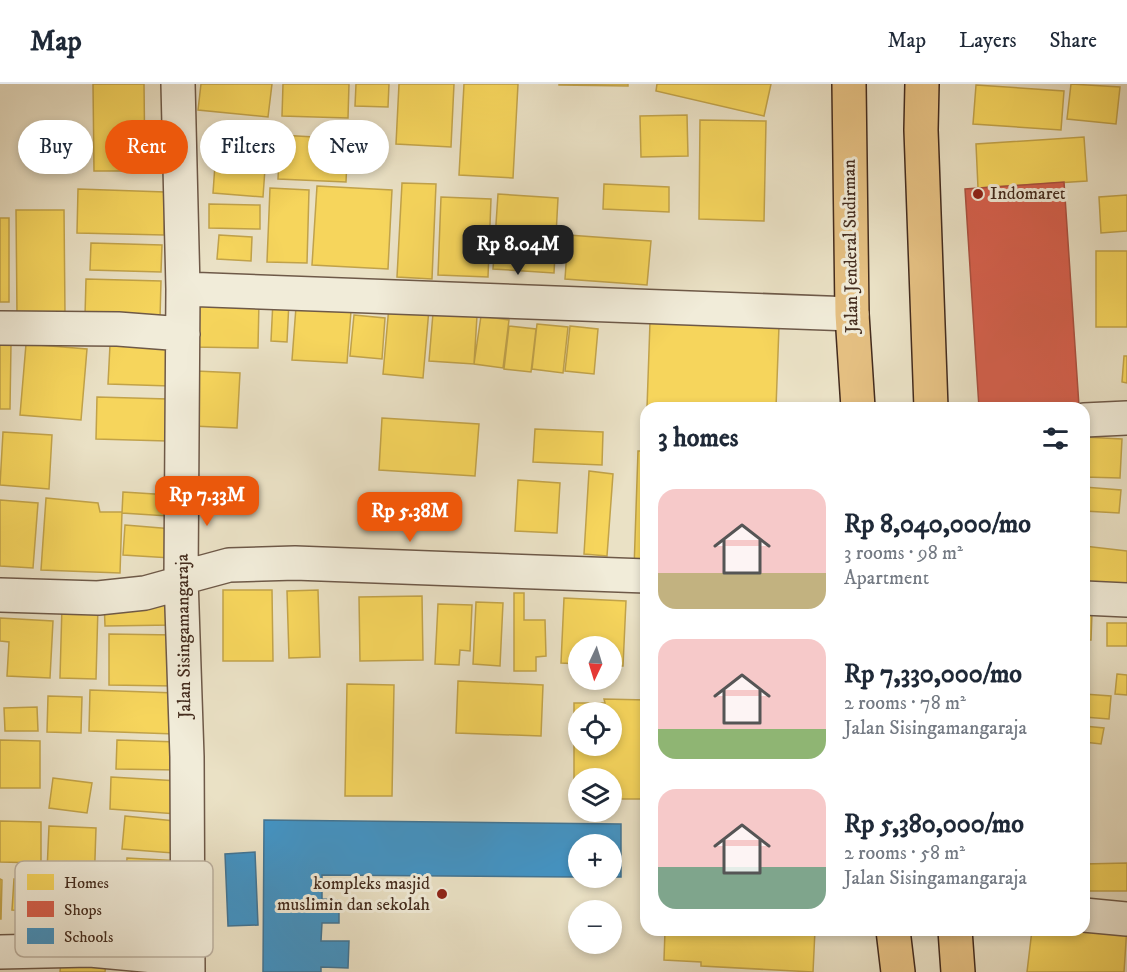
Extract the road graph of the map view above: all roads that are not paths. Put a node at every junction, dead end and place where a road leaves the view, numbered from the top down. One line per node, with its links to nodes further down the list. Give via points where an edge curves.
1 (178, 84): 4 (street, Jalan Sisingamangaraja)
2 (849, 84): 5 (main road, Jalan Jenderal Sudirman)
3 (922, 84): 9 (main road)
4 (183, 289): 5 (street); 7 (street, Jalan Sisingamangaraja)
5 (852, 314): 8 (main road, Jalan Jenderal Sudirman)
6 (0, 328): 7 (street)
7 (183, 334): 13 (street, Jalan Sisingamangaraja)
8 (858, 402)
9 (931, 402)
10 (1127, 418): 11 (street)
11 (1090, 420)
12 (640, 576): 13 (street, via 295,563 230,565)
13 (182, 578): 14 (street, via 174,585 145,592 99,598); 17 (street, Jalan Sisingamangaraja)
14 (0, 595)
15 (1090, 598): 16 (street)
16 (1127, 600)
17 (188, 861)
18 (1090, 916): 19 (street)
19 (1127, 919)
20 (894, 936): 26 (main road)
21 (955, 936): 27 (main road)
22 (0, 952): 23 (street)
23 (15, 952)
24 (159, 957): 25 (street)
25 (188, 963)
26 (898, 972)
27 (958, 972)

